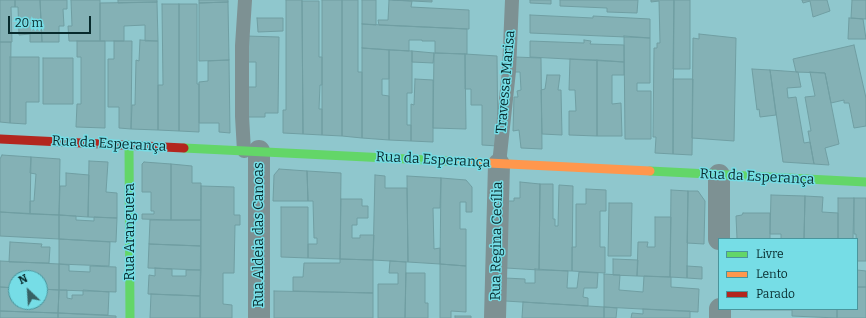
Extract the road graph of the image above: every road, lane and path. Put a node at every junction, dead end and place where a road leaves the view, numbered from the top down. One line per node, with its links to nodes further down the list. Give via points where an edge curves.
1 (245, 0): 5 (lane, via 242,116)
2 (512, 0): 6 (lane, Travessa Marisa, via 510,72)
3 (0, 139): 4 (street, Rua da Esperança)
4 (129, 146): 5 (street, Rua da Esperança); 10 (street, Rua Aranguera)
5 (252, 151): 6 (street, Rua da Esperança); 11 (street, Rua Aldeia das Canoas)
6 (499, 164): 7 (street, Rua da Esperança); 12 (street, Rua Regina Cecília)
7 (719, 175): 8 (street, Rua da Esperança); 9 (street)
8 (866, 182)
9 (720, 238)
10 (130, 318)
11 (259, 318)
12 (495, 318)

